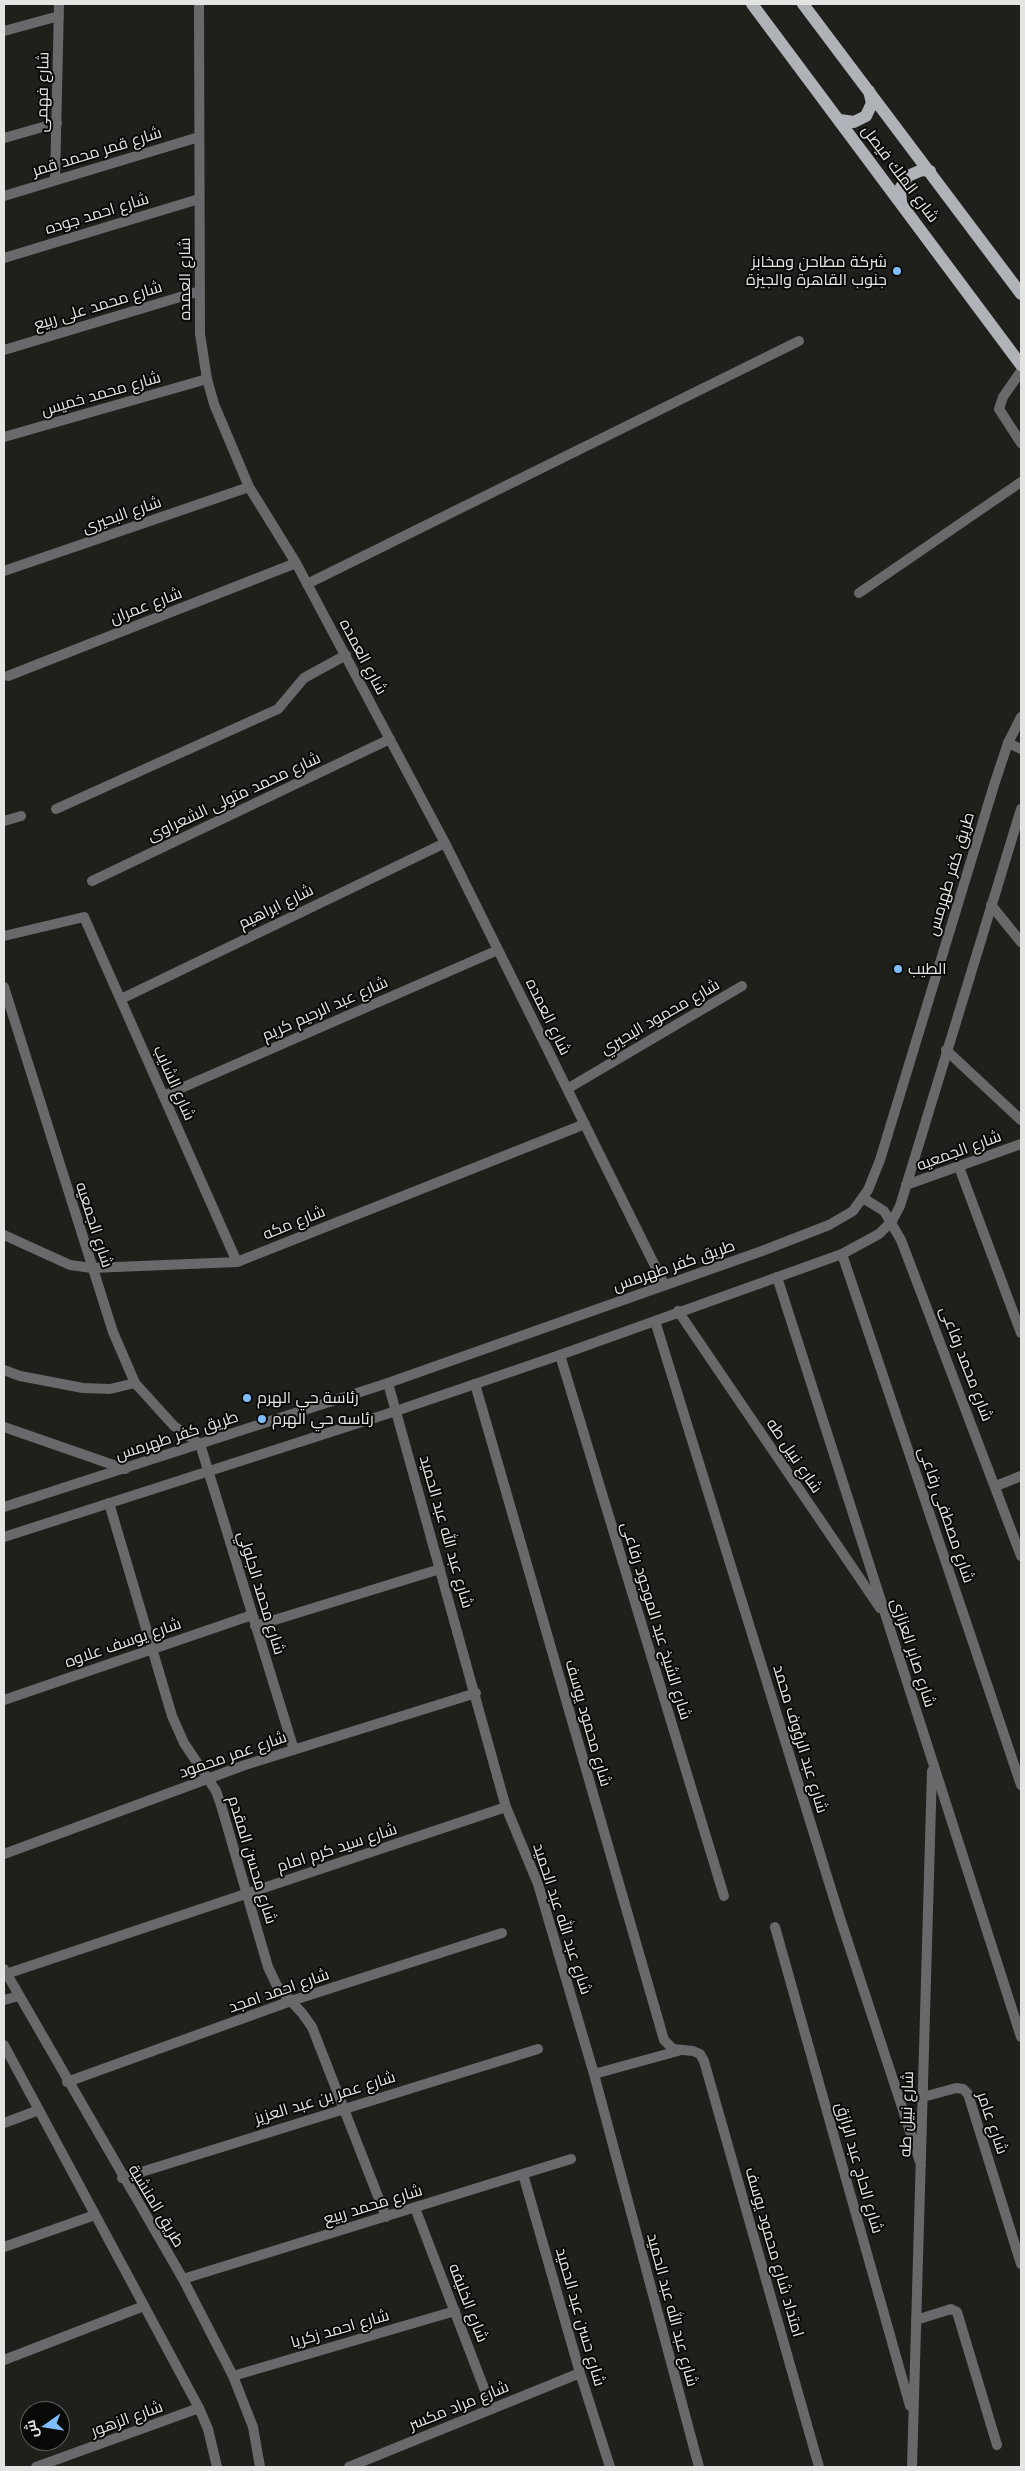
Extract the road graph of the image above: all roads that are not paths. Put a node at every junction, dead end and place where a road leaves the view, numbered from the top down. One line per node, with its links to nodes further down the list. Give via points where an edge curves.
1 (59, 4): 5 (street, شارع فهمى)
2 (199, 4): 10 (street, شارع العمده)
3 (752, 4): 8 (main road, شارع الملك فيصل)
4 (803, 4): 7 (main road, شارع الملك فيصل)
5 (59, 16): 6 (street); 9 (street, شارع فهمى)
6 (4, 31)
7 (868, 89): 8 (main road, via 872,102 866,116 854,122); 12 (main road, شارع الملك فيصل)
8 (840, 120): 16 (main road, شارع الملك فيصل)
9 (57, 123): 11 (street); 13 (street, شارع فهمى)
10 (199, 137): 13 (street, شارع قمر محمد قمر); 15 (street, شارع العمده)
11 (4, 138)
12 (930, 171): 16 (main road, via 914,172 902,182); 19 (main road, شارع الملك فيصل)
13 (56, 180): 14 (street, شارع قمر محمد قمر)
14 (4, 196)
15 (199, 199): 17 (street, شارع احمد جوده); 18 (street, شارع العمده)
16 (902, 204): 22 (main road, شارع الملك فيصل)
17 (4, 258)
18 (200, 291): 21 (street, شارع محمد على ربيع); 24 (street, شارع العمده, via 200,334)
19 (1021, 294)
20 (799, 341): 31 (street)
21 (4, 350)
22 (1021, 365)
23 (1021, 371): 26 (street, via 999,408)
24 (207, 379): 25 (street, شارع محمد خميس); 28 (street, شارع العمده, via 223,428)
25 (4, 437)
26 (1021, 443)
27 (1021, 482): 32 (street)
28 (249, 486): 29 (street, شارع العمده); 30 (street, شارع البحيرى)
29 (296, 563): 31 (street, شارع العمده); 34 (street, شارع عمران)
30 (4, 571)
31 (307, 584): 33 (street, شارع العمده)
32 (859, 593)
33 (346, 655): 36 (street, شارع العمده); 39 (street, via 304,678 278,708)
34 (8, 676)
35 (1021, 716): 37 (street, طريق كفر طهرمس)
36 (390, 739): 43 (street, شارع العمده); 44 (street, شارع محمد متولى الشعراوى)
37 (1008, 742): 38 (street); 60 (street, طريق كفر طهرمس, via 880,1160)
38 (1021, 749)
39 (56, 809)
40 (1021, 809): 45 (street)
41 (21, 816): 42 (street)
42 (4, 820)
43 (445, 843): 48 (street, شارع العمده); 51 (street, شارع ابراهيم)
44 (92, 881)
45 (991, 906): 47 (street); 52 (street)
46 (4, 936): 51 (street, شارع الشايب, via 84,917)
47 (1021, 942)
48 (498, 950): 53 (street, شارع العمده); 54 (street, شارع عبد الرحيم كريم)
49 (742, 986): 53 (street, شارع محمود البحيري)
50 (4, 987): 65 (street, شارع الجمعيه)
51 (121, 999): 54 (street, شارع الشايب)
52 (946, 1050): 55 (street); 59 (street)
53 (567, 1089): 56 (street, شارع العمده)
54 (163, 1096): 64 (street, شارع الشايب)
55 (1021, 1120)
56 (585, 1124): 64 (street, شارع مكه); 67 (street, شارع العمده)
57 (1021, 1144): 58 (street, شارع الجمعيه)
58 (959, 1167): 59 (street, شارع الجمعيه); 70 (street)
59 (906, 1186): 61 (street)
60 (862, 1198): 61 (street, شارع محمد رفاعى, via 884,1211); 67 (street, طريق كفر طهرمس, via 853,1211 829,1225)
61 (892, 1221): 63 (street, via 879,1234); 82 (street, شارع محمد رفاعى)
62 (4, 1235): 65 (street, شارع مكه, via 70,1265)
63 (842, 1254): 66 (street); 97 (street, شارع مصطفى رفاعى)
64 (237, 1262): 65 (street, شارع مكه)
65 (92, 1268): 73 (street, شارع الجمعيه)
66 (777, 1277): 68 (street); 89 (street, شارع صابر العزازى)
67 (664, 1284): 74 (street, طريق كفر طهرمس)
68 (678, 1311): 69 (street); 89 (street, شارع نبيل طه)
69 (655, 1320): 71 (street); 119 (street, شارع عبد الرؤوف محمد, via 840,1918)
70 (1021, 1333)
71 (560, 1354): 75 (street); 101 (street, شارع الشيخ عبد الموجود رفاعى)
72 (4, 1370): 73 (street, via 83,1388 110,1389)
73 (134, 1383): 78 (street, شارع الجمعيه, via 174,1426)
74 (388, 1383): 76 (street, شارع عبد الله عبد الحميد); 78 (street, طريق كفر طهرمس)
75 (475, 1384): 76 (street); 111 (street, شارع محمود يوسف, via 664,2040)
76 (396, 1411): 80 (street); 87 (street, شارع عبد الله عبد الحميد)
77 (4, 1427): 79 (street)
78 (200, 1444): 79 (street, طريق كفر طهرمس); 80 (street, شارع محمد الجلولي)
79 (125, 1469): 84 (street, طريق كفر طهرمس)
80 (208, 1471): 83 (street); 88 (street, شارع محمد الجلولي)
81 (1021, 1476): 82 (street)
82 (996, 1486): 86 (street, شارع محمد رفاعى)
83 (109, 1503): 85 (street); 91 (street, شارع محسن المقدم)
84 (4, 1507)
85 (4, 1537)
86 (1021, 1556)
87 (440, 1568): 90 (street); 92 (street, شارع عبد الله عبد الحميد)
88 (252, 1615): 90 (street, شارع محمد الجلولي); 91 (street, شارع يوسف علاوه)
89 (886, 1617): 95 (street, شارع صابر العزازى)
90 (256, 1626): 94 (street, شارع محمد الجلولي)
91 (152, 1649): 93 (street, شارع يوسف علاوه); 96 (street, شارع محسن المقدم, via 177,1730)
92 (476, 1693): 94 (street, شارع عمر محمود); 98 (street, شارع عبد الله عبد الحميد)
93 (4, 1700)
94 (294, 1750): 96 (street, شارع عمر محمود)
95 (933, 1762): 108 (street, شارع صابر العزازى); 114 (street, شارع نبيل طه)
96 (208, 1779): 99 (street, شارع عمر محمود); 100 (street, شارع محسن المقدم, via 221,1805)
97 (1021, 1785)
98 (506, 1807): 100 (street, شارع سيد كرم امام); 112 (street, شارع عبد الله عبد الحميد, via 538,1884)
99 (4, 1854)
100 (247, 1894): 104 (street, شارع سيد كرم امام); 107 (street, شارع محسن المقدم, via 270,1972 277,1986)
101 (724, 1896)
102 (775, 1928): 136 (street, شارع الحاج عبد الرازق)
103 (502, 1932): 107 (street, شارع احمد امجد)
104 (5, 1971): 105 (street, طريق المنشية)
105 (19, 1996): 106 (street); 113 (street, طريق المنشية)
106 (4, 2000)
107 (291, 2001): 113 (street, شارع احمد امجد); 115 (street, شارع محسن المقدم, via 312,2027)
108 (1021, 2037)
109 (4, 2044): 116 (street)
110 (538, 2049): 115 (street, شارع عمر بن عبد العزيز)
111 (678, 2051): 112 (street); 144 (street, امتداد شارع محمود يوسف, via 700,2054 707,2068)
112 (594, 2074): 143 (street, شارع عبد الله عبد الحميد)
113 (68, 2082): 121 (street, طريق المنشية)
114 (923, 2097): 119 (street, شارع نبيل طه); 126 (street, شارع عامر, via 956,2088 964,2089 968,2094)
115 (344, 2108): 121 (street, شارع عمر بن عبد العزيز); 124 (street, شارع محسن المقدم)
116 (39, 2110): 117 (street); 123 (street)
117 (4, 2123)
118 (572, 2159): 120 (street, شارع محمد ربيع)
119 (921, 2165): 130 (street, شارع نبيل طه)
120 (523, 2174): 122 (street, شارع محمد ربيع); 132 (street, شارع حسن عبد الحميد)
121 (122, 2178): 127 (street, طريق المنشية)
122 (415, 2208): 124 (street, شارع محمد ربيع); 129 (street, شارع الخليفه)
123 (95, 2215): 125 (street); 128 (street)
124 (386, 2217): 127 (street, شارع محمد ربيع)
125 (4, 2247)
126 (1021, 2264)
127 (182, 2279): 133 (street, طريق المنشية)
128 (144, 2306): 131 (street); 134 (street)
129 (455, 2311): 133 (street, شارع احمد زكريا); 135 (street, شارع الخليفه)
130 (916, 2320): 136 (street, شارع نبيل طه); 137 (street, via 951,2309 957,2312)
131 (4, 2360)
132 (580, 2373): 135 (street, شارع مراد مكسر); 142 (street, شارع حسن عبد الحميد)
133 (233, 2376): 140 (street, طريق المنشية, via 253,2427)
134 (199, 2408): 138 (street, شارع الزهور); 139 (street)
135 (492, 2409): 141 (street, شارع مراد مكسر)
136 (913, 2416): 145 (street, شارع نبيل طه)
137 (997, 2444)
138 (36, 2467)
139 (217, 2467)
140 (260, 2467)
141 (349, 2467)
142 (610, 2467)
143 (699, 2467)
144 (819, 2467)
145 (912, 2467)

